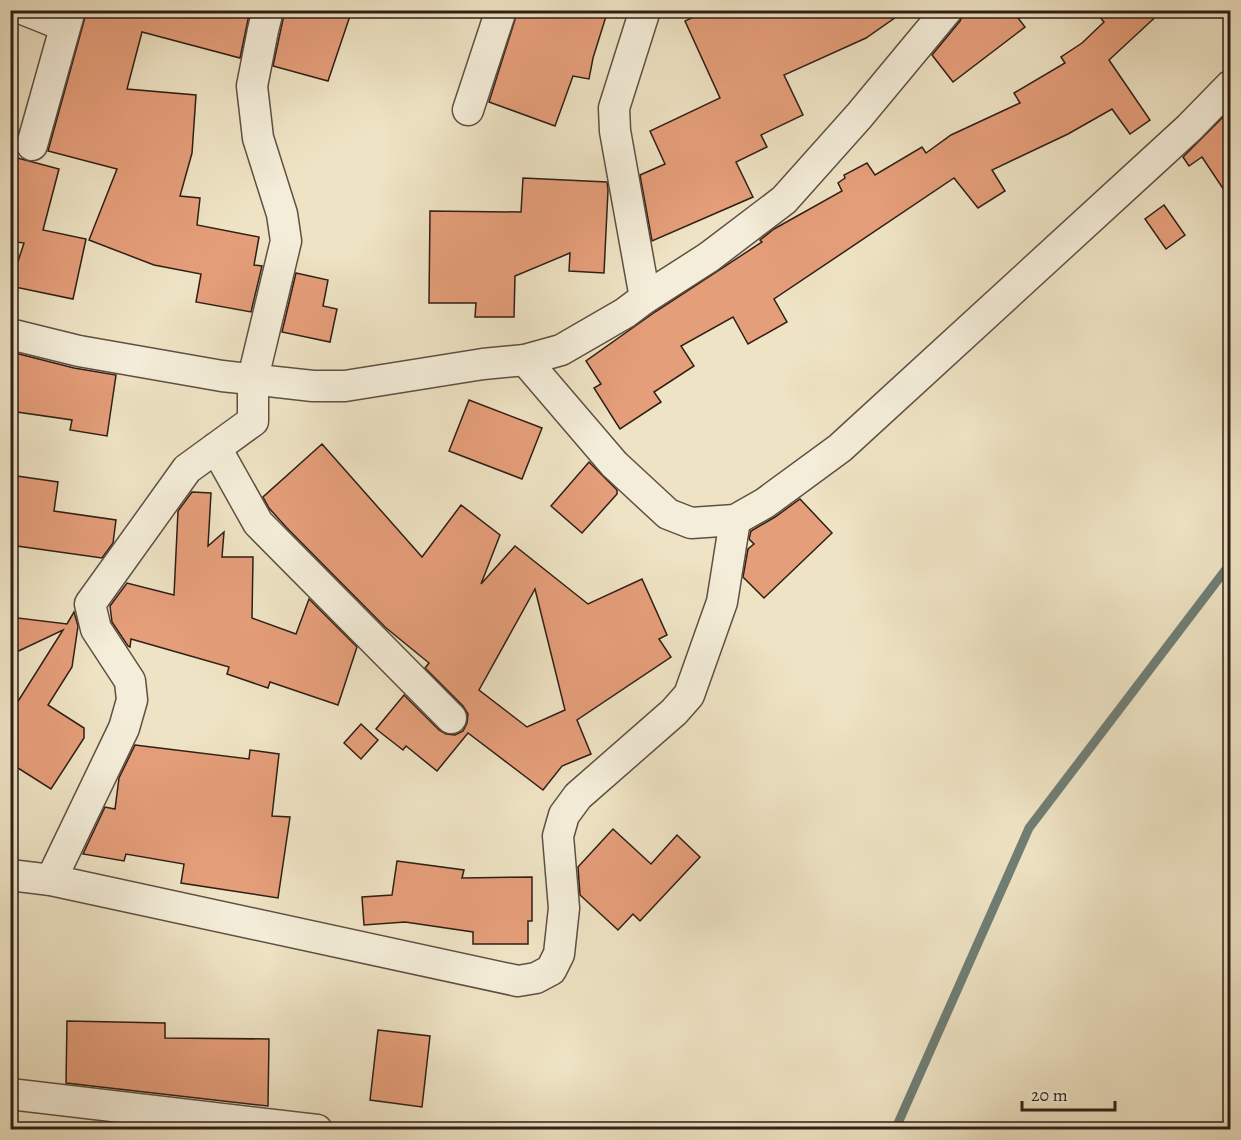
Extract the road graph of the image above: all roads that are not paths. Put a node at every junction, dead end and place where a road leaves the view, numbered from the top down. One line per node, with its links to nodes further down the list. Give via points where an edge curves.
1 (25, 10): 6 (street)
2 (268, 10): 13 (street, via 252,86 258,138 282,214 286,241)
3 (501, 10): 8 (street)
4 (645, 10): 10 (street, via 614,108)
5 (947, 10): 10 (street, via 784,200 709,257)
6 (68, 18): 9 (street)
7 (1230, 86): 15 (street, via 840,448)
8 (468, 110)
9 (32, 145)
10 (645, 298): 12 (street, via 561,351)
11 (10, 334): 13 (street, via 79,351)
12 (525, 360): 13 (street, via 345,386); 15 (street, via 614,464 668,514 691,523)
13 (253, 378): 14 (street, via 254,421)
14 (216, 448): 16 (street, via 258,523); 18 (street, via 187,469 90,604 96,629 130,681 132,700 124,728)
15 (735, 520): 18 (street, via 722,602 689,695 578,796 564,815 558,836 564,908 559,954 551,970 536,978 518,981)
16 (452, 718)
17 (10, 875): 18 (street)
18 (51, 880)
19 (10, 1094): 20 (street)
20 (317, 1130)

